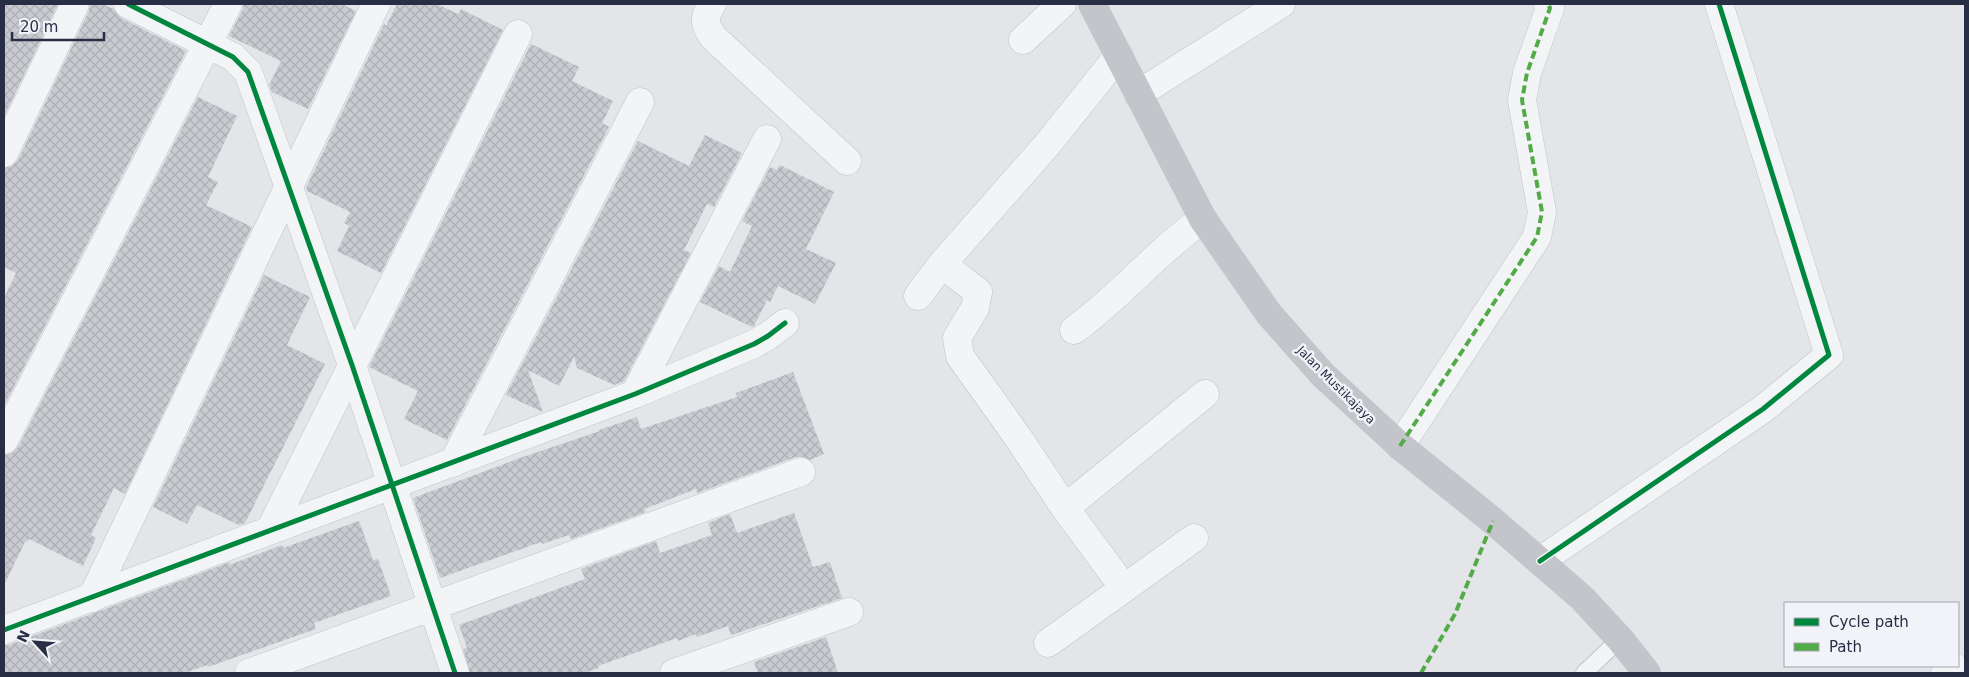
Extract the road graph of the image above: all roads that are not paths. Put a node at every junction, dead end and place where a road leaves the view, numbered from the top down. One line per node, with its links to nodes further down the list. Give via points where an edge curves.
1 (75, 4): 18 (street)
2 (128, 4): 13 (street)
3 (228, 4): 13 (street)
4 (376, 4): 20 (street)
5 (712, 4): 19 (street, via 705,21 714,38)
6 (1062, 4): 12 (street)
7 (1092, 4): 14 (main road, Jalan Mustikajaya)
8 (1281, 4): 15 (street)
9 (1548, 4): 30 (street, via 1550,8 1527,73 1522,100 1542,212 1537,237)
10 (1719, 4): 37 (street, via 1829,355 1763,409)
11 (518, 34): 26 (street)
12 (1022, 40)
13 (208, 43): 20 (street, via 233,57 248,72); 29 (street)
14 (1119, 55): 15 (main road, Jalan Mustikajaya); 22 (street, via 1046,146)
15 (1138, 94): 21 (main road, Jalan Mustikajaya)
16 (640, 102): 31 (street)
17 (767, 139): 27 (street)
18 (4, 153)
19 (847, 161)
20 (289, 186): 26 (street); 39 (street)
21 (1204, 218): 25 (street, via 1176,238); 30 (main road, Jalan Mustikajaya, via 1269,314 1323,375)
22 (942, 264): 23 (street); 34 (street, via 978,292 975,308 957,338 960,356)
23 (918, 296)
24 (785, 323): 27 (street, via 754,344)
25 (1074, 330)
26 (352, 365): 33 (street); 35 (street)
27 (636, 394): 31 (street)
28 (1205, 394): 34 (street)
29 (4, 440)
30 (1400, 446): 37 (main road, Jalan Mustikajaya)
31 (453, 463): 33 (street)
32 (801, 472): 40 (street)
33 (392, 485): 35 (street); 40 (street)
34 (1065, 508): 38 (street)
35 (270, 530): 39 (street)
36 (1194, 538): 38 (street)
37 (1540, 561): 43 (main road, Jalan Mustikajaya, via 1582,598)
38 (1124, 588): 44 (street)
39 (92, 598): 42 (street)
40 (432, 606): 45 (street); 46 (street)
41 (849, 612): 47 (street)
42 (4, 630)
43 (1620, 640): 48 (lane); 49 (main road, Jalan Mustikajaya)
44 (1048, 643)
45 (249, 673)
46 (456, 673)
47 (674, 673)
48 (1584, 673)
49 (1647, 673)

